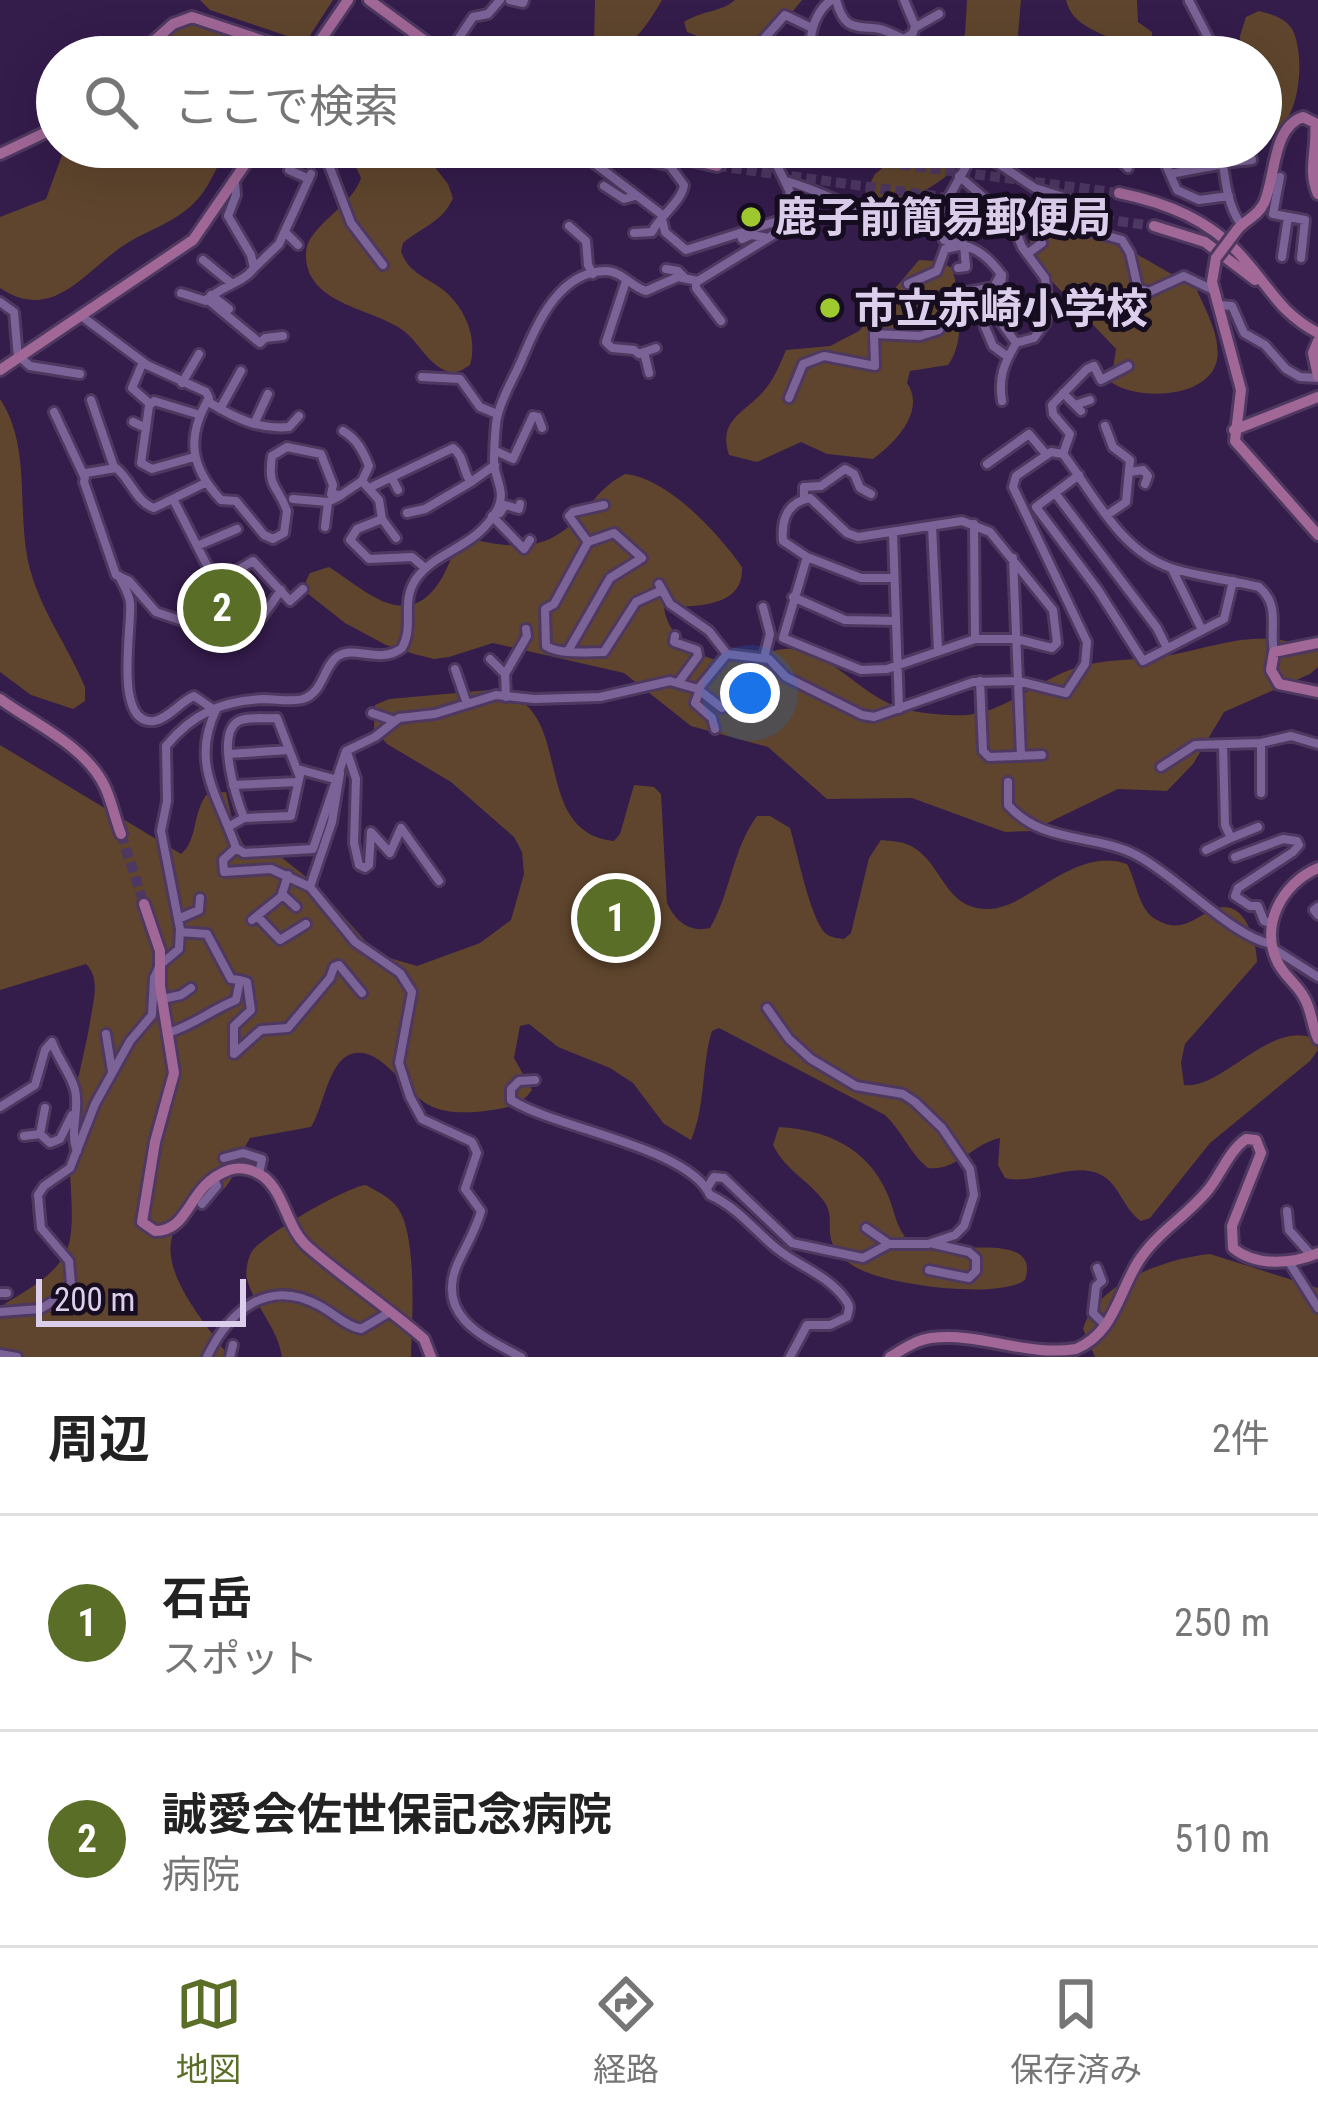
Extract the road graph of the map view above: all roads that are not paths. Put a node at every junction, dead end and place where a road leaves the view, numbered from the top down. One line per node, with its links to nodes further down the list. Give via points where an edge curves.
1 (348, 0): 14 (street)
2 (369, 0): 15 (street)
3 (500, 0): 16 (street)
4 (510, 0): 5 (street)
5 (524, 0)
6 (833, 0): 10 (street); 19 (street, via 856,29)
7 (904, 0): 11 (street)
8 (1189, 1): 22 (street)
9 (939, 14): 11 (street)
10 (812, 28): 17 (street, via 785,14); 18 (street)
11 (912, 32): 20 (street); 21 (street)
12 (159, 36): 13 (street, via 192,17)
13 (248, 36)
14 (324, 36)
15 (418, 36)
16 (461, 36)
17 (770, 36)
18 (811, 36)
19 (898, 36)
20 (907, 36)
21 (912, 36)
22 (1207, 36)
23 (36, 137): 25 (street)
24 (1282, 138): 45 (street, via 1295,119 1315,123)
25 (0, 154)
26 (244, 168): 42 (street)
27 (330, 168): 67 (street, via 351,223)
28 (601, 168): 46 (street)
29 (672, 168): 49 (street, via 682,194)
30 (779, 168): 41 (street)
31 (965, 168): 39 (street)
32 (1005, 168): 79 (street, via 1073,200 1087,230 1122,240 1138,287 1157,290 1184,276)
33 (1167, 168): 38 (street)
34 (1199, 168): 38 (street)
35 (1224, 168): 47 (street)
36 (1273, 168): 53 (street, via 1262,208)
37 (289, 170): 56 (street, via 310,177)
38 (1170, 174): 47 (street, via 1192,199)
39 (959, 176): 52 (street); 63 (street, via 1012,222)
40 (1280, 177): 50 (street)
41 (786, 181): 48 (street); 52 (street, via 885,220)
42 (235, 183): 69 (street, via 228,216); 85 (street, via 193,240)
43 (604, 186): 46 (street, via 624,200)
44 (1119, 193): 78 (street, via 1200,221 1244,258)
45 (1318, 194)
46 (637, 195): 49 (street)
47 (1229, 196): 53 (street)
48 (790, 200): 49 (street, via 781,220 686,250 665,232); 58 (street, via 786,227)
49 (661, 214): 57 (street, via 652,232)
50 (1273, 214): 51 (street); 53 (street)
51 (1288, 217): 64 (street); 65 (street, via 1306,222)
52 (938, 218): 62 (street, via 941,237)
53 (1243, 224): 79 (street, bridge, via 1216,258)
54 (569, 226): 71 (street, via 586,241)
55 (1154, 226): 78 (street, via 1205,242)
56 (286, 233): 61 (street); 69 (street)
57 (634, 233)
58 (765, 237): 59 (street); 75 (street)
59 (742, 239)
60 (1042, 243): 63 (street)
61 (298, 245)
62 (964, 245): 68 (street); 72 (street); 77 (street, via 945,249 937,271)
63 (1027, 254): 90 (street, via 1045,278 1048,308 1040,332)
64 (1282, 257)
65 (1301, 258)
66 (203, 260): 76 (street)
67 (383, 266)
68 (966, 267)
69 (254, 268): 76 (street)
70 (666, 269): 73 (street)
71 (592, 274): 74 (street, via 608,271); 117 (street, via 541,315)
72 (1001, 274): 90 (street, via 1001,289 977,300); 107 (street, via 994,287 956,294 940,330 874,334 875,366 824,356 803,364)
73 (685, 278): 74 (street, via 646,291); 75 (street)
74 (626, 281): 92 (street, via 606,342)
75 (696, 281): 86 (street)
76 (231, 284): 81 (street)
77 (908, 284)
78 (1262, 286): 89 (street)
79 (1215, 290): 84 (street)
80 (182, 293): 81 (street)
81 (209, 297): 83 (street, via 227,308); 88 (street, via 260,343)
82 (0, 302): 95 (street, via 14,312)
83 (241, 305)
84 (1220, 305): 103 (street, via 1232,305 1244,333 1286,368); 124 (street, via 1240,374)
85 (80, 315): 95 (street); 96 (street)
86 (721, 321)
87 (985, 327): 94 (street)
88 (283, 336)
89 (1318, 337): 103 (street)
90 (1016, 343): 94 (street)
91 (656, 348): 92 (street)
92 (644, 352): 100 (street)
93 (199, 354): 104 (street)
94 (1009, 357): 112 (street, via 998,378)
95 (20, 359): 98 (street); 101 (street)
96 (143, 362): 104 (street); 113 (street, via 132,388)
97 (1121, 367): 105 (street, via 1101,380 1094,366)
98 (0, 370)
99 (241, 371): 114 (street)
100 (649, 373)
101 (76, 376)
102 (422, 376): 117 (street, via 460,379 480,407)
103 (1318, 377)
104 (182, 383): 111 (street, via 206,392)
105 (1063, 393): 110 (street, via 1078,408); 128 (street, via 1052,405 1070,434)
106 (268, 394): 120 (street)
107 (789, 398)
108 (1318, 398): 124 (street)
109 (91, 400): 132 (street)
110 (1090, 400)
111 (207, 401): 114 (street); 116 (street)
112 (1002, 401)
113 (150, 404): 116 (street); 122 (street)
114 (220, 409): 120 (street)
115 (54, 412): 135 (street)
116 (198, 414): 129 (street)
117 (497, 414): 126 (street)
118 (298, 416): 120 (street, via 289,427)
119 (134, 422): 122 (street)
120 (254, 424)
121 (1105, 427): 133 (street, via 1113,447 1128,455)
122 (146, 428): 129 (street, via 144,466)
123 (542, 428): 126 (street, via 533,416 513,459)
124 (1234, 430): 160 (street, via 1241,449)
125 (343, 431): 139 (street, via 364,452)
126 (496, 451): 131 (street)
127 (1045, 454): 128 (street); 130 (street, via 1028,434); 196 (street, via 1016,476 1015,496 1077,616 1087,652 1066,693)
128 (1063, 454): 134 (street)
129 (194, 457): 138 (street)
130 (988, 464)
131 (495, 465): 137 (street); 153 (street, via 501,494)
132 (114, 468): 135 (street); 147 (street, via 147,506)
133 (1130, 472): 140 (street, via 1142,470); 152 (street, via 1126,502)
134 (1079, 475): 142 (street); 152 (street)
135 (85, 478): 169 (street)
136 (392, 478): 137 (street, via 453,448); 139 (street); 141 (street)
137 (471, 482): 151 (street)
138 (206, 483): 144 (street, via 273,539 284,533 287,512 270,485 278,450 321,454 331,494); 147 (street)
139 (366, 484): 144 (street); 154 (street)
140 (1145, 484)
141 (398, 490)
142 (1055, 493): 185 (street); 185 (street, via 1036,507 1143,661)
143 (871, 494): 146 (street, via 845,470 804,488)
144 (341, 495): 148 (street)
145 (292, 499): 148 (street)
146 (804, 499): 159 (street, via 858,538); 166 (street, via 781,523 783,541)
147 (174, 500): 164 (street)
148 (328, 502): 156 (street)
149 (520, 504): 153 (street)
150 (600, 504): 163 (street, via 568,517)
151 (407, 513)
152 (1107, 515): 168 (street, via 1132,546)
153 (494, 517): 162 (street, via 524,549); 167 (street)
154 (382, 519): 161 (street); 167 (street, via 367,521 350,540 369,559 412,556)
155 (974, 524): 157 (street); 165 (street); 182 (street)
156 (325, 526)
157 (932, 526): 159 (street); 186 (street)
158 (236, 529): 164 (street)
159 (893, 533): 170 (street)
160 (1318, 535)
161 (396, 538)
162 (530, 540)
163 (588, 542): 187 (street, via 545,609 546,646); 187 (street, via 614,533 642,558 610,578)
164 (197, 546): 172 (street, via 216,583 253,561)
165 (1013, 556): 181 (street); 181 (street, via 1053,610 1057,643)
166 (807, 557): 170 (street, via 861,578); 174 (street)
167 (425, 568): 203 (street, via 405,598 406,640 394,655 343,653 302,699)
168 (1172, 569): 171 (street); 180 (street)
169 (119, 577): 178 (street, via 156,613); 203 (street, via 130,601 124,669 138,713 158,720 194,696)
170 (894, 578): 177 (street)
171 (1233, 580): 180 (street, via 1224,619); 188 (street, via 1269,596)
172 (280, 590): 173 (street, via 290,601); 176 (street)
173 (303, 590)
174 (793, 598): 177 (street, via 856,622); 192 (street, via 783,638 862,670)
175 (763, 607): 190 (street, via 770,634)
176 (262, 617)
177 (896, 621): 192 (street)
178 (194, 625)
179 (526, 629): 194 (street)
180 (1202, 631): 185 (street)
181 (1016, 638): 182 (street); 196 (street)
182 (975, 639): 186 (street)
183 (673, 642): 197 (street, via 698,656)
184 (1318, 643): 188 (street)
185 (1167, 648)
186 (938, 650): 192 (street)
187 (568, 651): 189 (street, via 604,652 636,602 660,587)
188 (1274, 652): 199 (street, via 1273,678)
189 (727, 654): 190 (street); 198 (street)
190 (764, 658): 205 (street, via 862,715)
191 (490, 659): 194 (street)
192 (897, 664): 205 (street)
193 (455, 669): 202 (street)
194 (505, 674): 200 (street)
195 (980, 681): 196 (street); 205 (street); 216 (street, via 983,751)
196 (1018, 681): 216 (street)
197 (678, 683): 198 (street); 200 (street, via 600,697)
198 (699, 690): 204 (street); 208 (street, via 695,703)
199 (1318, 692)
200 (506, 697): 202 (street)
201 (0, 699): 227 (street, via 91,768)
202 (467, 704): 207 (street)
203 (215, 708): 225 (street, via 204,740 210,787); 240 (street, via 178,731 164,753 161,831)
204 (722, 708)
205 (898, 710)
206 (372, 713): 207 (street)
207 (395, 721): 213 (street)
208 (715, 729)
209 (1261, 743): 210 (street, via 1291,736); 211 (street); 223 (street)
210 (1318, 744)
211 (1223, 745): 218 (street, via 1195,745); 228 (street)
212 (290, 750): 214 (street); 214 (street, via 277,718 238,721); 220 (street)
213 (346, 751): 217 (street); 234 (street, via 356,779 359,865 369,865 371,832 390,853 400,828)
214 (229, 754): 222 (street)
215 (1042, 755): 216 (street)
216 (1021, 756)
217 (341, 766): 219 (street); 235 (street)
218 (1161, 767)
219 (334, 778): 220 (street, via 301,770); 229 (street, via 313,849)
220 (299, 779): 222 (street); 224 (street, via 291,816)
221 (1008, 782): 244 (street, via 1008,805 1027,820 1141,857)
222 (232, 785): 224 (street)
223 (1261, 793)
224 (244, 818): 225 (street)
225 (228, 827): 229 (street)
226 (1258, 827): 228 (street)
227 (121, 834)
228 (1231, 838): 230 (street)
229 (236, 848): 233 (street, via 223,860 224,872)
230 (1206, 850)
231 (1235, 856): 241 (street, via 1283,838 1297,841 1235,896)
232 (1318, 868): 241 (street, via 1291,885)
233 (288, 875): 235 (street); 236 (street)
234 (439, 881)
235 (310, 887): 287 (street, via 355,941 407,982 412,1001 399,1063 410,1097 422,1119 472,1142 477,1153 465,1190 481,1211 454,1270 452,1302 472,1331)
236 (284, 895): 239 (street); 242 (street, via 255,918 280,940)
237 (200, 898): 240 (street, via 199,910)
238 (144, 904): 245 (street)
239 (296, 907)
240 (178, 919): 243 (street)
241 (1272, 923): 244 (street)
242 (306, 924)
243 (180, 932): 245 (street, via 179,949); 247 (street, via 207,934 231,979)
244 (1272, 946): 246 (street); 254 (street)
245 (160, 965): 250 (street); 255 (street, via 152,1015)
246 (1318, 977)
247 (240, 980): 249 (street, via 248,982 251,1010 234,1026 234,1054 252,1034 288,1028 334,967); 252 (street, via 236,1000)
248 (191, 988): 250 (street)
249 (362, 993)
250 (162, 999): 252 (street)
251 (767, 1008): 270 (street, via 811,1059 856,1086 915,1102 966,1161 974,1196 968,1215 955,1235)
252 (168, 1033): 265 (street, via 174,1073 142,1222 155,1232 170,1230)
253 (106, 1034): 255 (street)
254 (1318, 1039)
255 (113, 1072): 262 (street)
256 (536, 1080): 266 (street, via 519,1081 511,1100 669,1161)
257 (0, 1106): 259 (street, via 35,1085 52,1042 73,1083)
258 (45, 1108): 260 (street)
259 (76, 1116): 260 (street, via 56,1143); 262 (street)
260 (40, 1134): 261 (street)
261 (24, 1136)
262 (77, 1153): 277 (street, via 36,1204 41,1228 70,1262 71,1284 40,1309)
263 (224, 1158): 264 (street, via 262,1159)
264 (260, 1174): 265 (street, via 239,1168); 278 (street, via 305,1246)
265 (214, 1178): 267 (street, via 217,1186)
266 (707, 1188): 271 (street, via 724,1178 807,1249 863,1258); 288 (street, via 845,1298 847,1317 806,1325)
267 (202, 1204)
268 (1287, 1211): 272 (street, via 1289,1230)
269 (866, 1228): 271 (street)
270 (934, 1240): 271 (street); 275 (street, via 969,1252 976,1271 969,1277)
271 (890, 1244)
272 (1315, 1255): 273 (street)
273 (1289, 1262): 276 (street); 279 (street, via 1240,1255 1230,1241 1261,1153 1256,1140 1246,1139 1210,1189 1138,1261)
274 (1097, 1268): 279 (street, via 1102,1281 1093,1313)
275 (929, 1270)
276 (1318, 1308)
277 (0, 1312)
278 (392, 1312): 284 (street, via 361,1329 302,1298 255,1299); 286 (street, via 424,1339)
279 (1107, 1326): 281 (street)
280 (233, 1345): 285 (street)
281 (1077, 1353): 289 (street, via 1026,1355 938,1337)
282 (0, 1354): 283 (street)
283 (17, 1357)
284 (207, 1357)
285 (230, 1357)
286 (431, 1357)
287 (520, 1357)
288 (790, 1357)
289 (890, 1357)

